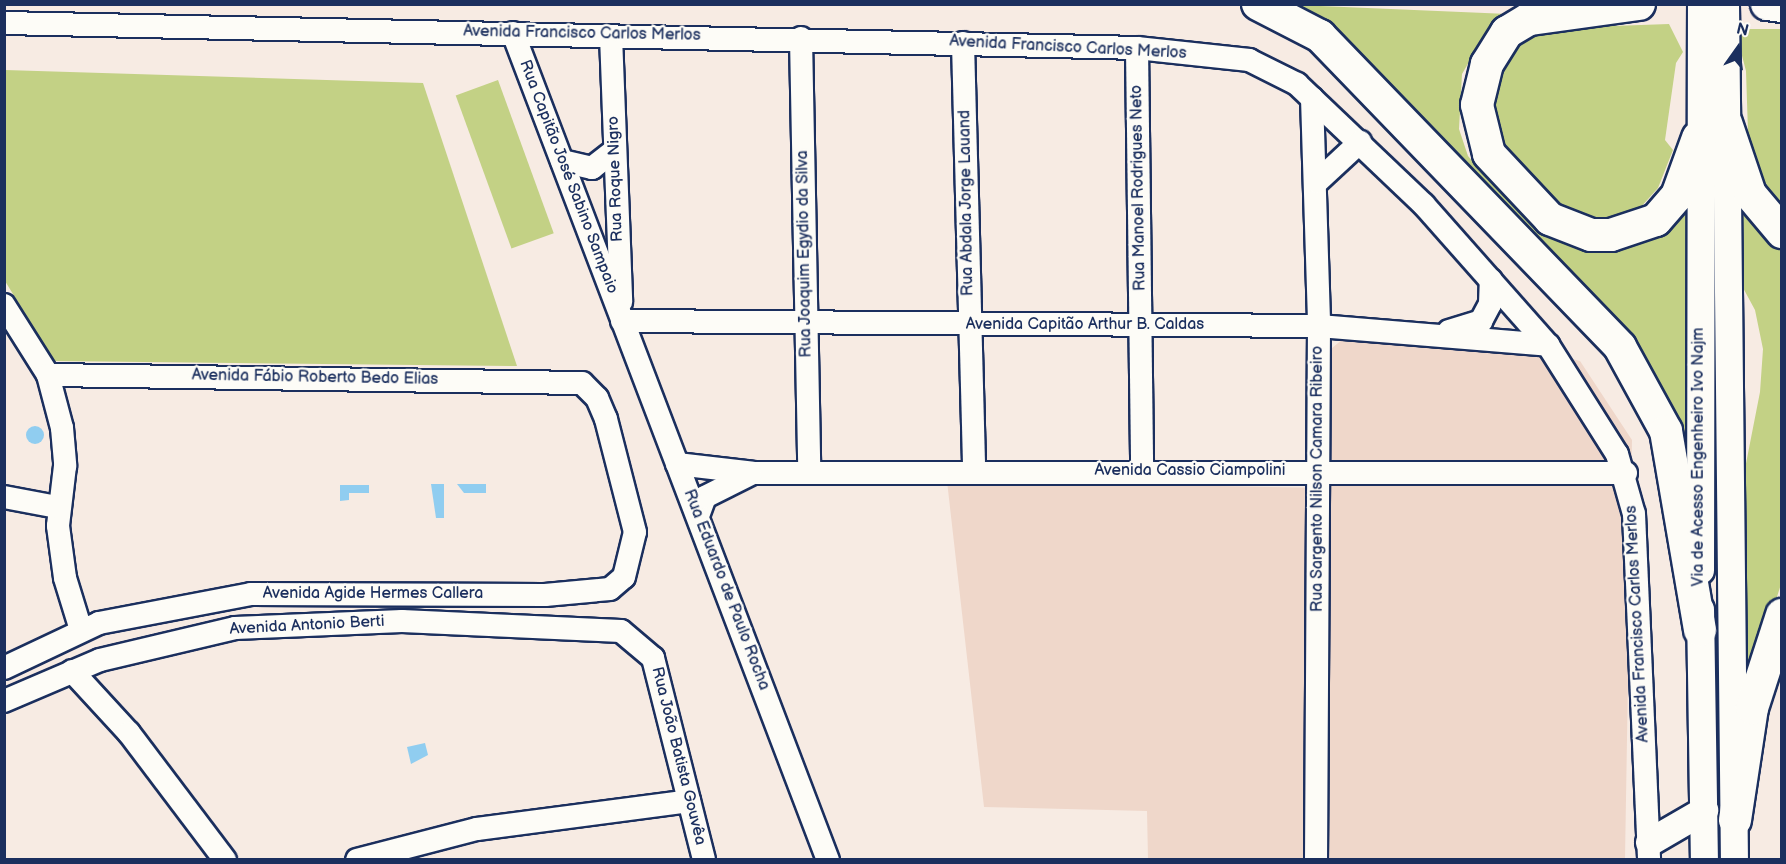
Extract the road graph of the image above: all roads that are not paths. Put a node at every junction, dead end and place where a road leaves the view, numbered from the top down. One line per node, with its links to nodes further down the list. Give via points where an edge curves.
1 (1258, 4): 45 (highway, via 1320,36 1620,347 1666,430)
2 (1639, 4): 16 (highway, via 1529,19 1508,32 1487,64 1478,105 1489,154 1550,219 1591,235 1611,235 1656,220 1677,196)
3 (1701, 4): 13 (main road)
4 (1725, 4): 13 (main road)
5 (1767, 4): 6 (highway)
6 (1782, 6)
7 (4, 23): 8 (street, Avenida Francisco Carlos Merlos)
8 (513, 33): 9 (street, Avenida Francisco Carlos Merlos); 19 (street, Rua Capitão José Sabino Sampaio)
9 (611, 36): 10 (street, Avenida Francisco Carlos Merlos); 18 (street, Rua Roque Nigro)
10 (801, 38): 11 (street, Avenida Francisco Carlos Merlos); 25 (street, Rua Joaquim Egydio da Silva)
11 (963, 43): 12 (street, Avenida Francisco Carlos Merlos); 26 (street, Rua Abdala Jorge Lauand)
12 (1137, 48): 14 (street, Avenida Francisco Carlos Merlos, via 1249,60 1297,84); 27 (street, Rua Manoel Rodrigues Neto)
13 (1712, 55): 15 (main road, Via de Acesso Engenheiro Ivo Najm); 16 (main road, Via de Acesso Engenheiro Ivo Najm)
14 (1312, 98): 17 (street, Avenida Francisco Carlos Merlos); 20 (street, Rua Sargento Nilson Camara Ribeiro)
15 (1726, 123): 21 (highway, via 1750,194); 52 (main road, Via de Acesso Engenheiro Ivo Najm)
16 (1698, 138): 45 (main road, Via de Acesso Engenheiro Ivo Najm)
17 (1360, 142): 20 (street); 22 (street, Avenida Francisco Carlos Merlos)
18 (615, 150): 19 (street, via 592,168); 24 (street, Rua Roque Nigro)
19 (561, 161): 24 (street, Rua Capitão José Sabino Sampaio)
20 (1317, 182): 28 (street, Rua Sargento Nilson Camara Ribeiro)
21 (1782, 232)
22 (1491, 280): 29 (street, via 1490,304 1480,321); 30 (street, Avenida Francisco Carlos Merlos)
23 (4, 305): 31 (street)
24 (622, 321): 25 (street, Avenida Capitão Arthur B. Caldas); 32 (street, Rua Eduardo de Paulo Rocha)
25 (806, 322): 26 (street, Avenida Capitão Arthur B. Caldas); 33 (street, Rua Joaquim Egydio da Silva)
26 (970, 324): 27 (street, Avenida Capitão Arthur B. Caldas); 34 (street, Rua Abdala Jorge Lauand)
27 (1141, 325): 28 (street, Avenida Capitão Arthur B. Caldas); 35 (street, Rua Manoel Rodrigues Neto)
28 (1319, 326): 29 (street, Avenida Capitão Arthur B. Caldas); 36 (street, Rua Sargento Nilson Camara Ribeiro)
29 (1436, 334): 30 (street, Avenida Capitão Arthur B. Caldas)
30 (1548, 345): 38 (street, Avenida Francisco Carlos Merlos, via 1594,412)
31 (48, 375): 40 (street, via 66,466); 42 (street, Avenida Fábio Roberto Bedo Elias, via 582,383 597,398 606,419 635,532 624,577)
32 (677, 464): 37 (street); 41 (street, Rua Eduardo de Paulo Rocha)
33 (809, 470): 34 (street, Avenida Cassio Ciampolini); 37 (street, Avenida Cassio Ciampolini)
34 (974, 471): 35 (street, Avenida Cassio Ciampolini)
35 (1143, 471): 36 (street, Avenida Cassio Ciampolini)
36 (1318, 472): 38 (street, Avenida Cassio Ciampolini); 58 (street, Rua Sargento Nilson Camara Ribeiro)
37 (755, 473): 41 (street, via 722,485 705,498)
38 (1626, 473): 53 (street, Avenida Francisco Carlos Merlos, via 1634,514)
39 (4, 497): 40 (street)
40 (57, 507): 44 (street, via 65,578)
41 (698, 516): 57 (street, Rua Eduardo de Paulo Rocha)
42 (610, 589): 44 (street, Avenida Agide Hermes Callera, via 545,595 251,594)
43 (1782, 615): 52 (highway, via 1752,708)
44 (81, 630): 47 (street, Avenida Agide Hermes Callera)
45 (1700, 630): 51 (main road, Via de Acesso Engenheiro Ivo Najm)
46 (621, 631): 48 (street, Avenida Antonio Berti, via 402,621 312,622 157,642); 50 (street, Rua João Batista Gouvêa, via 653,658)
47 (4, 668)
48 (72, 671): 49 (street, Avenida Antonio Berti); 54 (street, via 129,733)
49 (4, 701)
50 (689, 801): 55 (street, via 477,829); 56 (street, Rua João Batista Gouvêa)
51 (1704, 810): 53 (main road); 59 (main road, Via de Acesso Engenheiro Ivo Najm)
52 (1735, 820): 60 (main road, Via de Acesso Engenheiro Ivo Najm)
53 (1649, 851)
54 (225, 860)
55 (357, 860)
56 (704, 860)
57 (828, 860)
58 (1316, 860)
59 (1704, 860)
60 (1734, 860)

